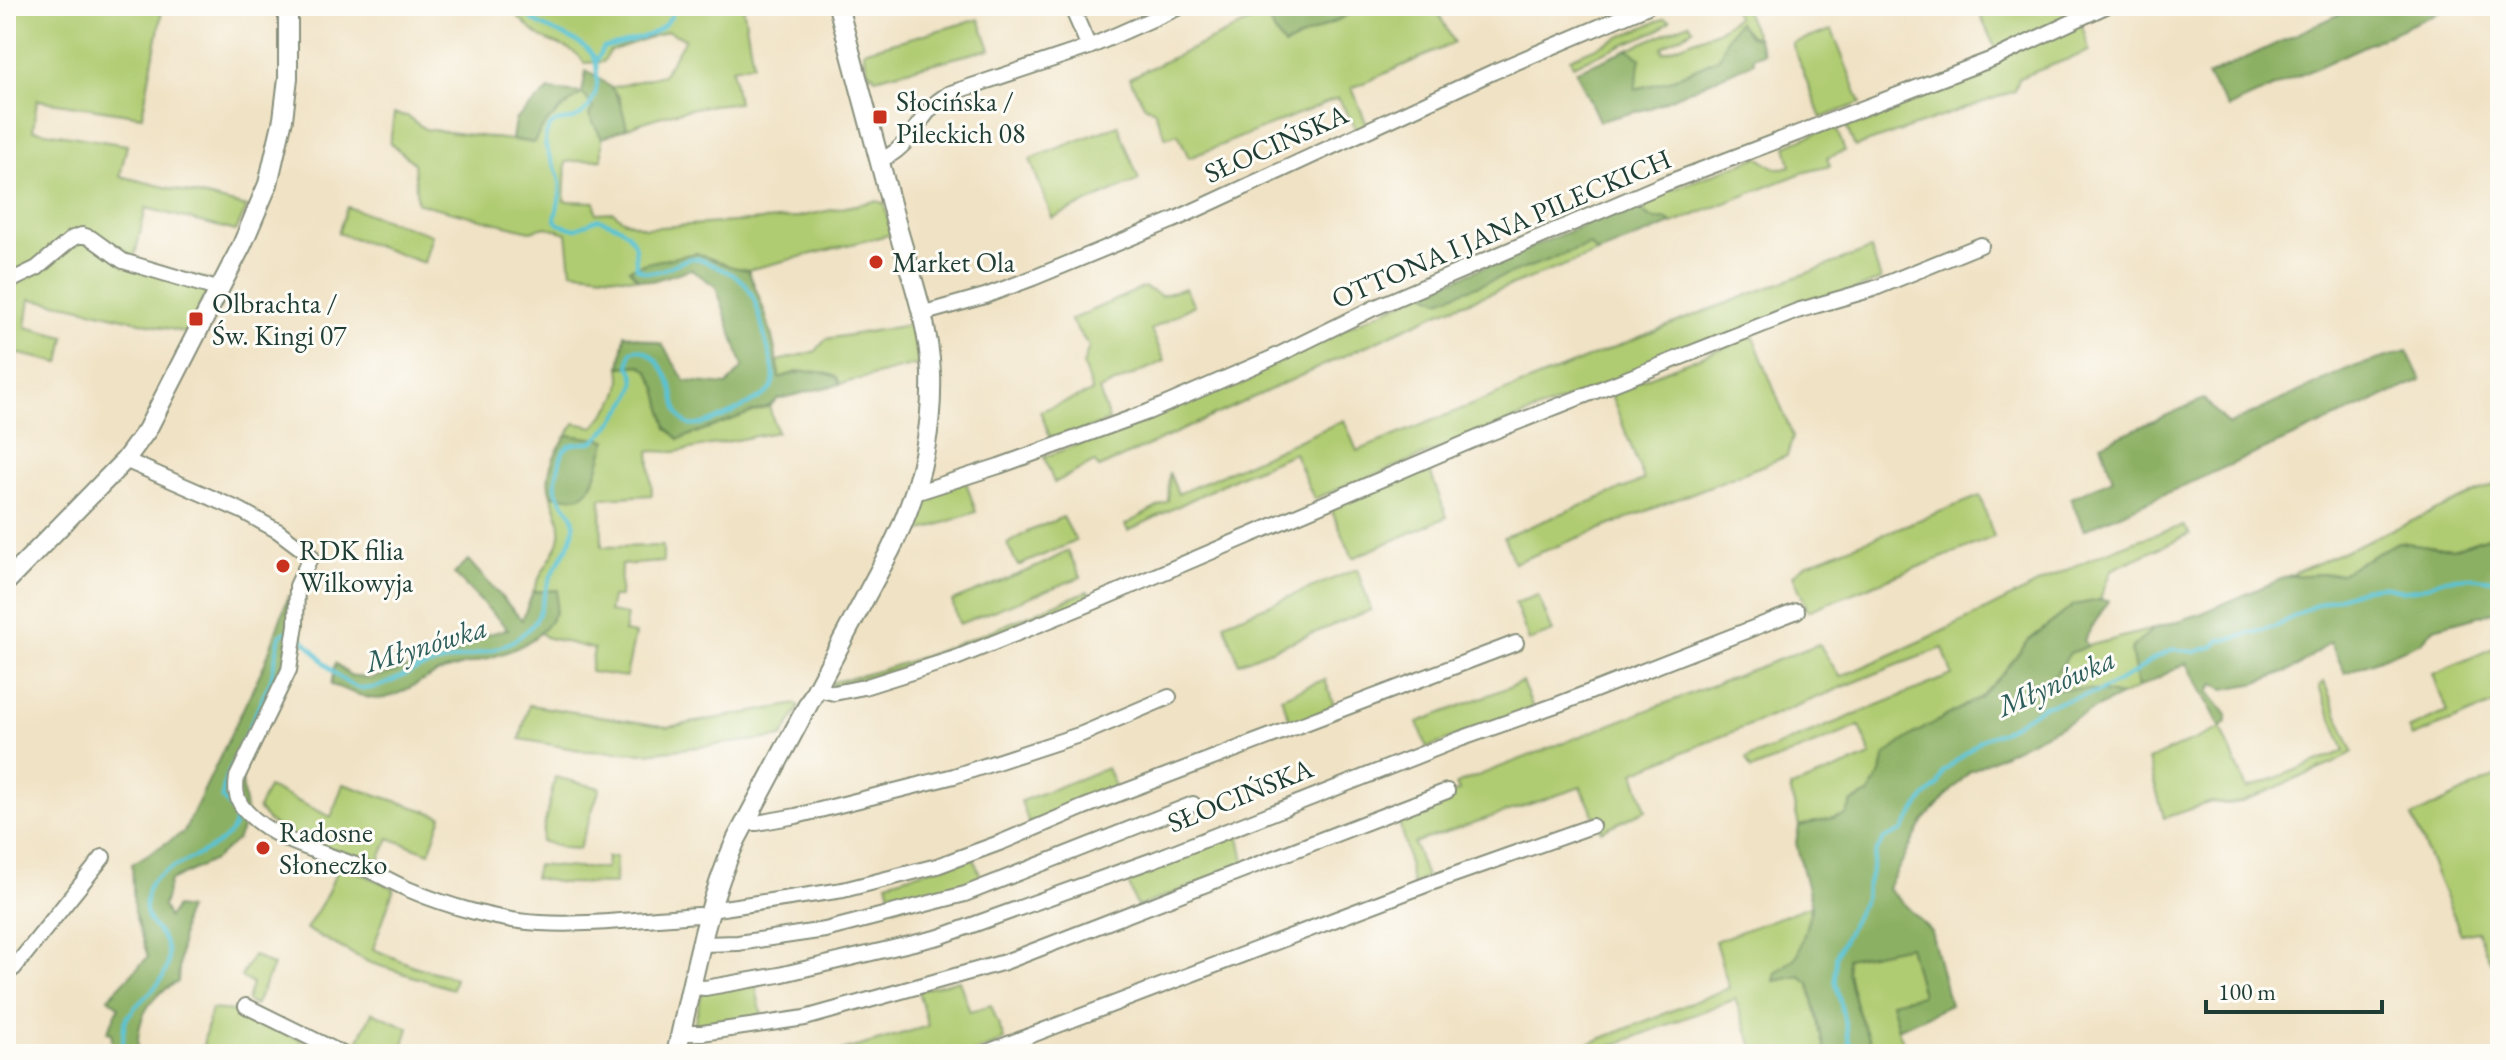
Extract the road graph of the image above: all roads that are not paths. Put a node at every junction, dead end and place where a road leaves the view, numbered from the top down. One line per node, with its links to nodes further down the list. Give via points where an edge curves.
1 (288, 6): 11 (street, via 288,78 276,154 259,208)
2 (838, 6): 8 (street)
3 (1071, 6): 7 (street)
4 (1182, 6): 7 (street)
5 (1648, 6): 12 (street, SŁOCIŃSKA, via 1163,225 985,296)
6 (2106, 6): 14 (street, OTTONA I JANA PILECKICH, via 1995,58 1664,184 1148,412)
7 (1089, 47): 8 (street, via 948,94 932,106 907,142)
8 (879, 160): 12 (street)
9 (1981, 245): 18 (street, via 1494,431 956,658 864,687 834,693)
10 (6, 283): 11 (street, via 82,235 123,261)
11 (220, 290): 13 (street, via 156,415)
12 (921, 314): 14 (street, via 931,395)
13 (125, 460): 15 (street); 25 (street, via 242,511 311,556 297,586 289,670 237,777 239,801 261,824 410,890 480,912 538,923)
14 (915, 493): 18 (street)
15 (6, 582)
16 (1797, 611): 28 (street, SŁOCIŃSKA, via 1153,860 939,937 779,975)
17 (1516, 643): 25 (street, via 937,866 843,890)
18 (817, 689): 22 (street)
19 (1169, 697): 22 (street, via 1082,734 954,776 796,816)
20 (1447, 791): 30 (street, via 1005,962 805,1018)
21 (1193, 804): 26 (street, via 965,894 825,930)
22 (745, 823): 25 (street)
23 (1592, 826): 33 (street)
24 (103, 857): 27 (street)
25 (709, 914): 26 (street)
26 (702, 944): 28 (street)
27 (6, 974)
28 (692, 987): 30 (street)
29 (246, 1006): 31 (street)
30 (681, 1033): 32 (street)
31 (343, 1054)
32 (676, 1054)
33 (982, 1054)

